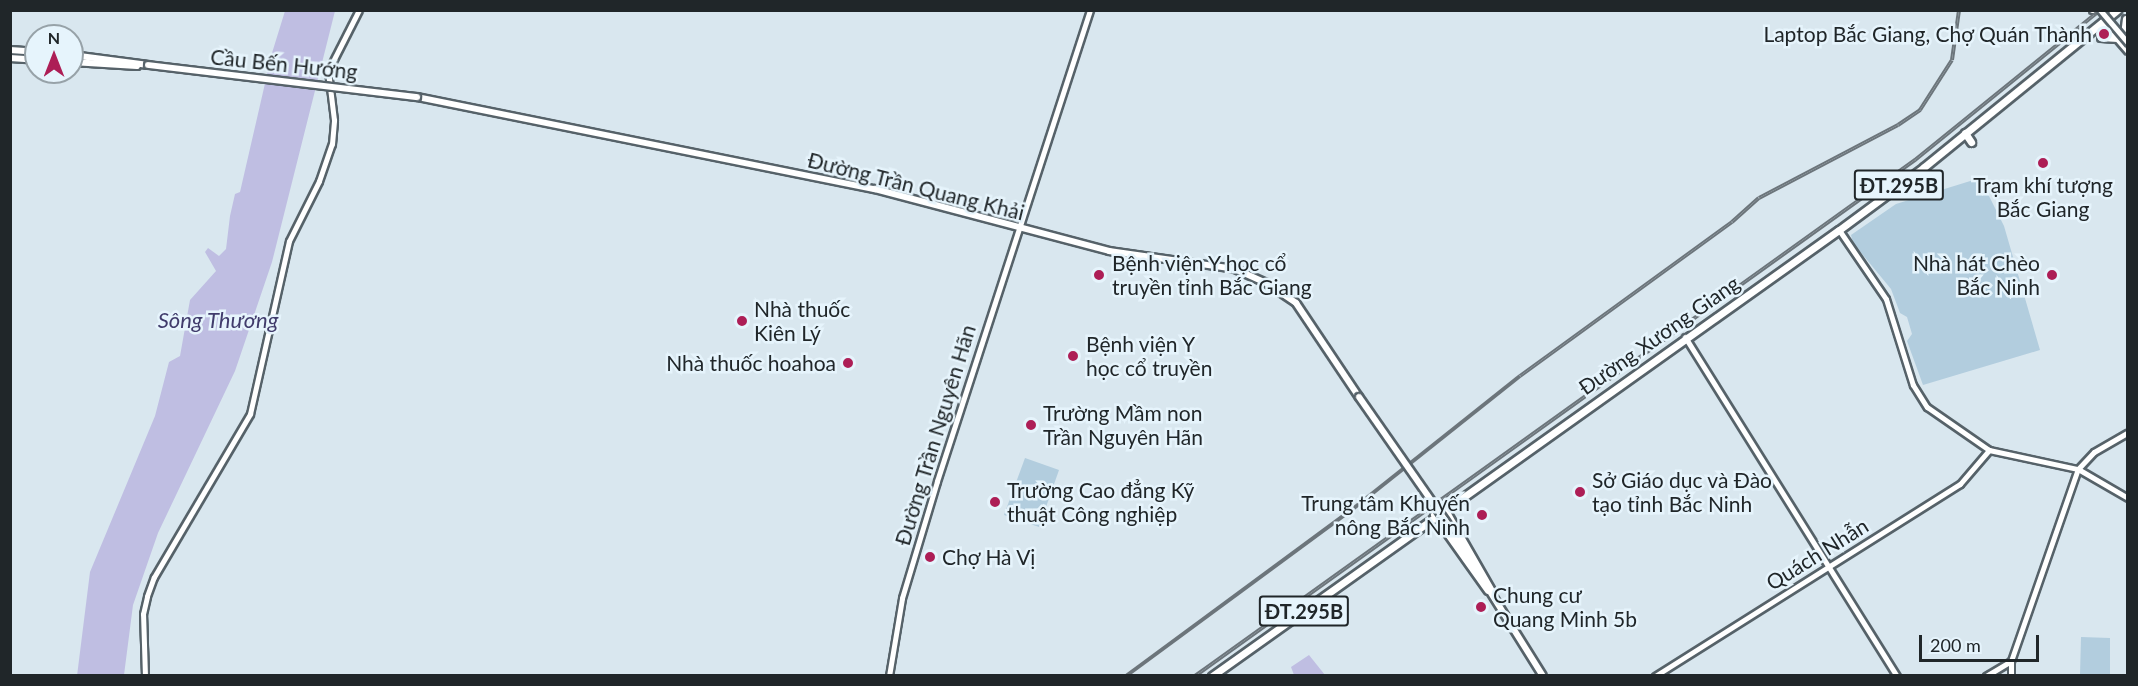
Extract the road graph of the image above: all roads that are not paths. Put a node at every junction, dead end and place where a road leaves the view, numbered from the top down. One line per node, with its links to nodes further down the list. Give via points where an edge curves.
1 (359, 10): 30 (street, via 328,71 334,120 332,144 319,181 289,241 250,414 154,577 147,596 143,614)
2 (1090, 10): 18 (street, Đường Trần Nguyên Hãn)
3 (2092, 10): 4 (street)
4 (2099, 10): 10 (street, bridge)
5 (2118, 10): 6 (main road, Đường Xương Giang / ĐT.295B)
6 (2106, 19): 8 (main road); 16 (main road, Đường Xương Giang / ĐT.295B)
7 (2126, 19): 8 (main road)
8 (2122, 36): 9 (main road); 11 (main road)
9 (2101, 38)
10 (2127, 44)
11 (2127, 51)
12 (84, 57): 14 (main road)
13 (84, 63): 14 (main road)
14 (148, 65): 15 (main road, Cầu Bến Hướng, bridge)
15 (417, 97): 18 (main road, Đường Trần Quang Khải, via 875,189)
16 (1965, 133): 17 (main road); 19 (main road, Đường Xương Giang / ĐT.295B)
17 (1971, 142)
18 (1017, 229): 28 (main road, Đường Trần Quang Khải, bridge, via 1122,254 1235,269 1288,297 1317,330); 31 (street, Đường Trần Nguyên Hãn, via 904,593)
19 (1839, 230): 20 (main road, Đường Xương Giang / ĐT.295B); 22 (street, via 1886,299 1909,373 1923,402)
20 (1685, 337): 25 (main road, Đường Xương Giang / ĐT.295B); 27 (street)
21 (2127, 432): 23 (street, via 2094,452)
22 (1989, 450): 23 (street); 27 (street, Quách Nhẫn, via 1960,484)
23 (2078, 470): 24 (street); 29 (street)
24 (2127, 498)
25 (1444, 507): 26 (main road, Đường Xương Giang / ĐT.295B); 28 (main road, via 1488,579)
26 (1434, 515): 28 (main road, via 1480,584); 32 (main road, Đường Xương Giang / ĐT.295B)
27 (1828, 566): 34 (street, Quách Nhẫn); 35 (street)
28 (1493, 595): 33 (main road)
29 (2011, 661): 36 (street); 37 (street)
30 (145, 675)
31 (889, 675)
32 (1212, 675)
33 (1543, 675)
34 (1655, 675)
35 (1897, 675)
36 (1986, 675)
37 (2011, 675)

